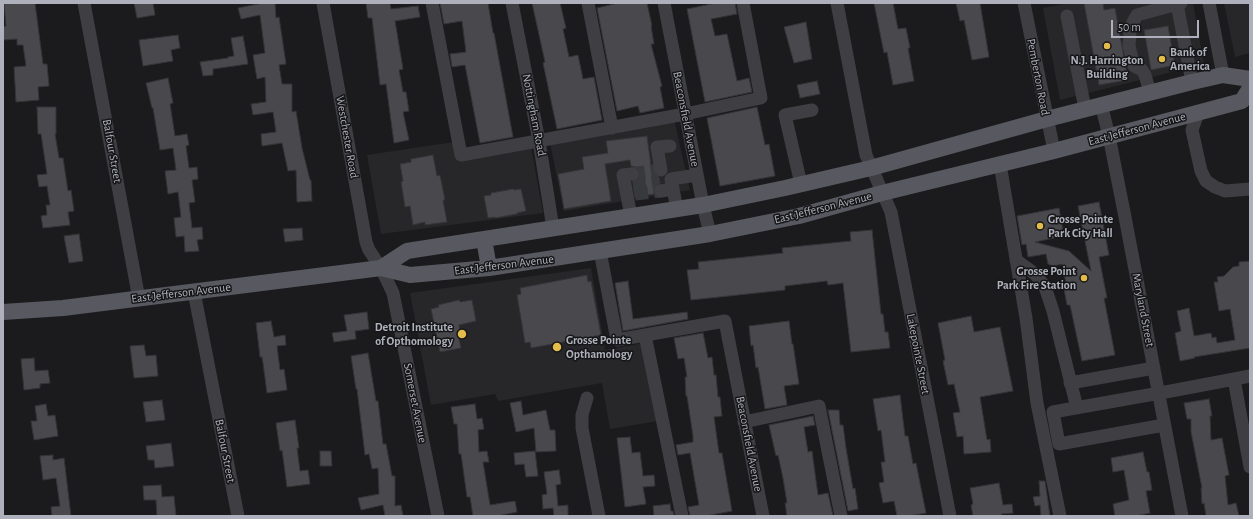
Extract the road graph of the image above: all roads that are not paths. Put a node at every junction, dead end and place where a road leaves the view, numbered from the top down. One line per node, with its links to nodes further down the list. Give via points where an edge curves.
1 (84, 3): 48 (street, Balfour Street)
2 (323, 3): 45 (street, Westchester Road, via 366,242)
3 (432, 3): 26 (street, via 461,155)
4 (512, 3): 26 (street, Nottingham Road)
5 (588, 3): 24 (street)
6 (664, 3): 22 (street, Beaconsfield Avenue)
7 (743, 3): 22 (street, via 761,98)
8 (837, 3): 30 (street, via 866,155)
9 (1024, 3): 23 (street, Pemberton Road)
10 (1179, 3): 15 (street); 17 (street, via 1137,15 1130,32 1129,46 1134,66 1142,70)
11 (1209, 3): 13 (street)
12 (1067, 16): 19 (street)
13 (1223, 75): 14 (main road, East Jefferson Avenue); 15 (main road, East Jefferson Avenue)
14 (1250, 79)
15 (1192, 82): 17 (main road, East Jefferson Avenue)
16 (1250, 88): 21 (main road, East Jefferson Avenue, via 1242,101)
17 (1150, 92): 18 (main road, East Jefferson Avenue)
18 (1101, 104): 19 (main road, East Jefferson Avenue); 25 (street, Maryland Street)
19 (1085, 109): 23 (main road, East Jefferson Avenue)
20 (812, 110): 33 (street, via 785,115)
21 (1198, 113): 25 (main road, East Jefferson Avenue); 35 (street, via 1192,130 1201,171 1206,181 1225,191)
22 (685, 114): 24 (street); 31 (street, Beaconsfield Avenue)
23 (1046, 119): 28 (street, Pemberton Road); 30 (main road, East Jefferson Avenue)
24 (612, 128): 26 (street)
25 (1109, 136): 28 (main road, East Jefferson Avenue); 51 (street, Maryland Street)
26 (539, 141): 40 (street, Nottingham Road)
27 (670, 146): 32 (street, via 657,147)
28 (1054, 151): 29 (main road, East Jefferson Avenue)
29 (1000, 164): 36 (main road, East Jefferson Avenue); 44 (street)
30 (871, 168): 33 (main road, East Jefferson Avenue); 36 (street, Lakepointe Street)
31 (697, 175): 32 (street); 37 (street, Beaconsfield Avenue)
32 (664, 180): 38 (street)
33 (801, 184): 37 (main road, East Jefferson Avenue)
34 (630, 187): 39 (street)
35 (1250, 189)
36 (882, 193): 41 (main road, East Jefferson Avenue, via 799,216); 69 (street, Lakepointe Street, via 891,212)
37 (703, 205): 38 (main road, East Jefferson Avenue); 41 (street, Beaconsfield Avenue)
38 (677, 209): 39 (main road, East Jefferson Avenue)
39 (631, 216): 40 (main road, East Jefferson Avenue)
40 (554, 228): 42 (main road, East Jefferson Avenue)
41 (710, 234): 43 (main road, East Jefferson Avenue)
42 (484, 239): 45 (main road, East Jefferson Avenue, via 408,251); 46 (main road)
43 (600, 251): 46 (main road, East Jefferson Avenue); 50 (street, via 617,340)
44 (1016, 260): 54 (street, via 1035,274 1045,287); 59 (street)
45 (381, 268): 46 (main road, East Jefferson Avenue, via 410,275); 47 (main road, East Jefferson Avenue); 64 (street, Somerset Avenue, via 393,293)
46 (489, 268)
47 (194, 292): 48 (main road, East Jefferson Avenue); 63 (street, Balfour Street)
48 (139, 299): 49 (main road, East Jefferson Avenue)
49 (3, 312)
50 (645, 335): 60 (street, Beaconsfield Avenue, via 725,321); 66 (street)
51 (1154, 368): 54 (street); 55 (street, Maryland Street)
52 (1250, 376): 53 (street)
53 (1234, 379): 55 (street); 62 (street)
54 (1070, 383): 57 (street)
55 (1159, 393): 57 (street); 61 (street, Maryland Street)
56 (587, 398): 65 (street, via 582,415 582,428)
57 (1077, 408): 58 (street)
58 (1053, 412): 59 (street); 61 (street, via 1059,444)
59 (1040, 414): 70 (street)
60 (744, 422): 67 (street, Beaconsfield Avenue); 68 (street, via 819,406)
61 (1164, 425): 71 (street, Maryland Street)
62 (1250, 466)
63 (238, 516)
64 (438, 516)
65 (599, 516)
66 (682, 516)
67 (763, 516)
68 (841, 516)
69 (950, 516)
70 (1060, 516)
71 (1182, 516)

